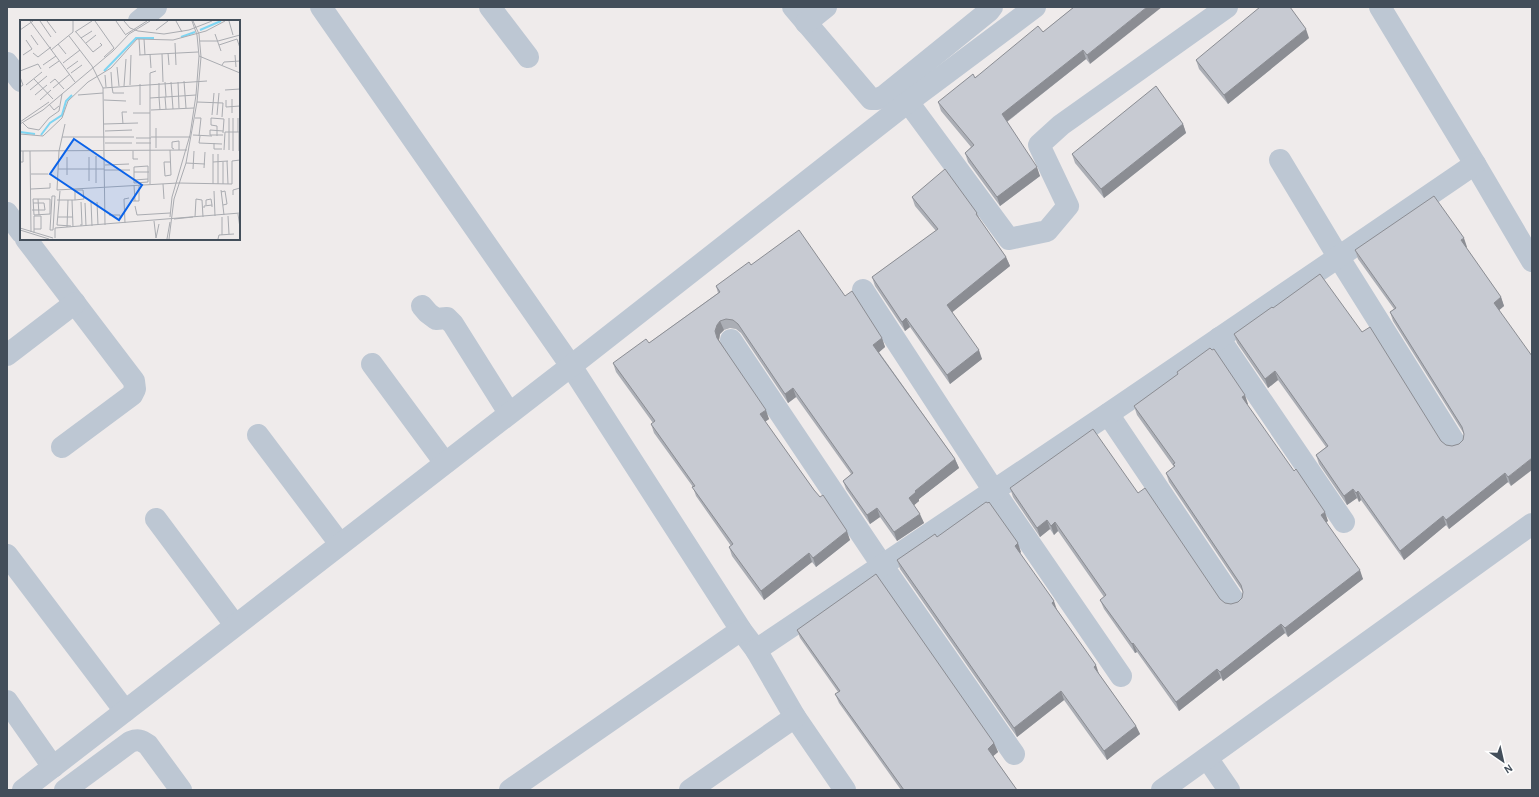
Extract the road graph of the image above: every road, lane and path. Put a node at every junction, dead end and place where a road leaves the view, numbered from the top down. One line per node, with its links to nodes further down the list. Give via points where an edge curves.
1 (321, 7): 27 (street)
2 (490, 7): 9 (street)
3 (826, 7): 8 (street)
4 (992, 7): 8 (street, via 884,96 877,99 871,99)
5 (1035, 7): 12 (street)
6 (1227, 7): 12 (street, via 1062,125 1039,145 1068,206 1047,231 1009,239)
7 (1380, 7): 14 (street)
8 (800, 15)
9 (528, 58)
10 (7, 64): 11 (street)
11 (20, 80)
12 (908, 102): 27 (street)
13 (1280, 160): 18 (street)
14 (1475, 164): 18 (street); 19 (street)
15 (7, 213): 16 (street)
16 (20, 231)
17 (27, 240): 21 (street)
18 (1339, 258): 23 (street); 31 (street)
19 (1532, 260)
20 (863, 290): 34 (street)
21 (75, 303): 25 (street); 32 (street, via 129,373 135,388 132,395)
22 (422, 306): 28 (street, via 436,319 447,318 453,324)
23 (1219, 338): 29 (street); 36 (street)
24 (731, 340): 40 (street)
25 (7, 356)
26 (372, 364): 33 (street)
27 (571, 366): 28 (street); 43 (street)
28 (509, 413): 33 (street)
29 (1108, 414): 34 (street); 41 (street)
30 (258, 435): 38 (street)
31 (1455, 443)
32 (62, 447)
33 (445, 463): 38 (street)
34 (994, 491): 40 (street); 45 (street)
35 (156, 519): 42 (street)
36 (1344, 522)
37 (1532, 524): 50 (street)
38 (340, 544): 42 (street)
39 (7, 555): 47 (street)
40 (882, 565): 44 (street); 49 (street)
41 (1234, 601)
42 (235, 625): 47 (street)
43 (741, 630): 44 (street); 55 (street)
44 (756, 650): 48 (street)
45 (1121, 676)
46 (7, 701): 51 (street)
47 (125, 712): 51 (street)
48 (795, 717): 56 (street); 57 (street)
49 (1014, 754)
50 (1207, 758): 58 (street); 59 (street)
51 (53, 767): 52 (street)
52 (24, 790)
53 (65, 790): 54 (street, via 136,740 142,740 148,745)
54 (181, 790)
55 (510, 790)
56 (690, 790)
57 (845, 790)
58 (1162, 790)
59 (1229, 790)

